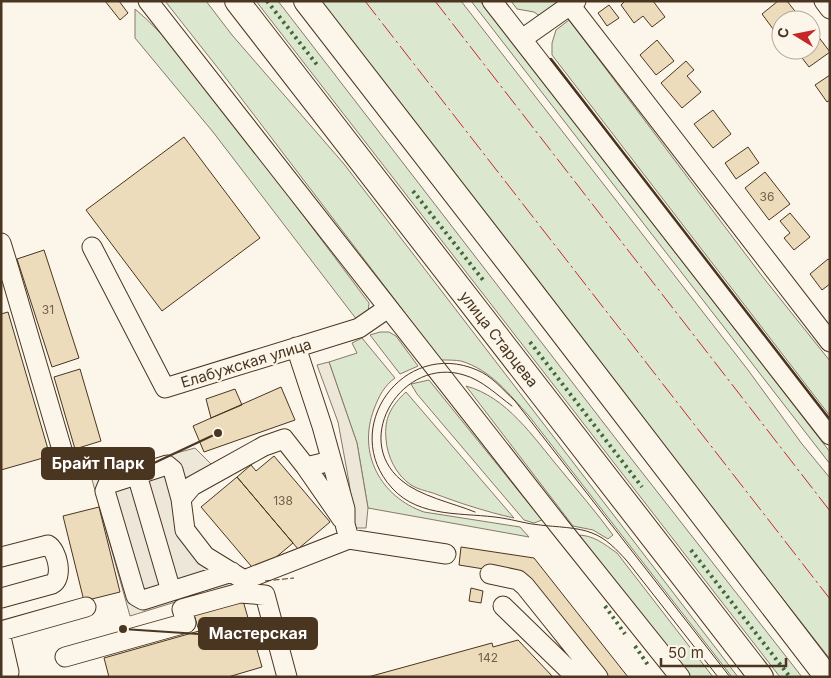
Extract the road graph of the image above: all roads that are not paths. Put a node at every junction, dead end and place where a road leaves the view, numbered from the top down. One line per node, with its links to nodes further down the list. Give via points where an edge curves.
1 (148, 1): 12 (street)
2 (237, 1): 38 (main road, улица Старцева)
3 (306, 1): 39 (main road)
4 (492, 1): 8 (street)
5 (824, 1): 7 (street)
6 (571, 3): 8 (street); 13 (street)
7 (830, 10)
8 (522, 39): 15 (street)
9 (1, 243): 11 (street)
10 (92, 247): 14 (street, Елабужская улица, via 165,388)
11 (5, 270): 16 (street)
12 (388, 308): 14 (street, Елабужская улица, via 360,328); 37 (street)
13 (830, 342)
14 (296, 347): 17 (street)
15 (830, 436)
16 (63, 453)
17 (331, 461): 18 (street); 21 (street, via 345,509)
18 (306, 467): 20 (street, via 284,440 264,446 192,486); 21 (street)
19 (137, 475): 20 (street, via 167,465 173,470); 26 (street); 26 (street, via 108,484 105,491 136,596 143,600)
20 (181, 499): 24 (street, via 185,530 205,556)
21 (347, 531): 22 (street); 24 (street, via 244,580)
22 (446, 554)
23 (1, 557): 27 (street, via 48,545 52,547 59,571 57,582)
24 (232, 572): 26 (street)
25 (490, 574): 36 (street, via 518,580 525,586)
26 (171, 591)
27 (1, 598)
28 (503, 606): 35 (street)
29 (86, 607): 30 (street)
30 (1, 631)
31 (1, 637): 34 (street, via 9,672)
32 (65, 657): 33 (street, via 186,622 182,608 240,593 265,595)
33 (285, 676)
34 (7, 677)
35 (576, 677)
36 (598, 677)
37 (680, 677)
38 (761, 677)
39 (826, 677)

